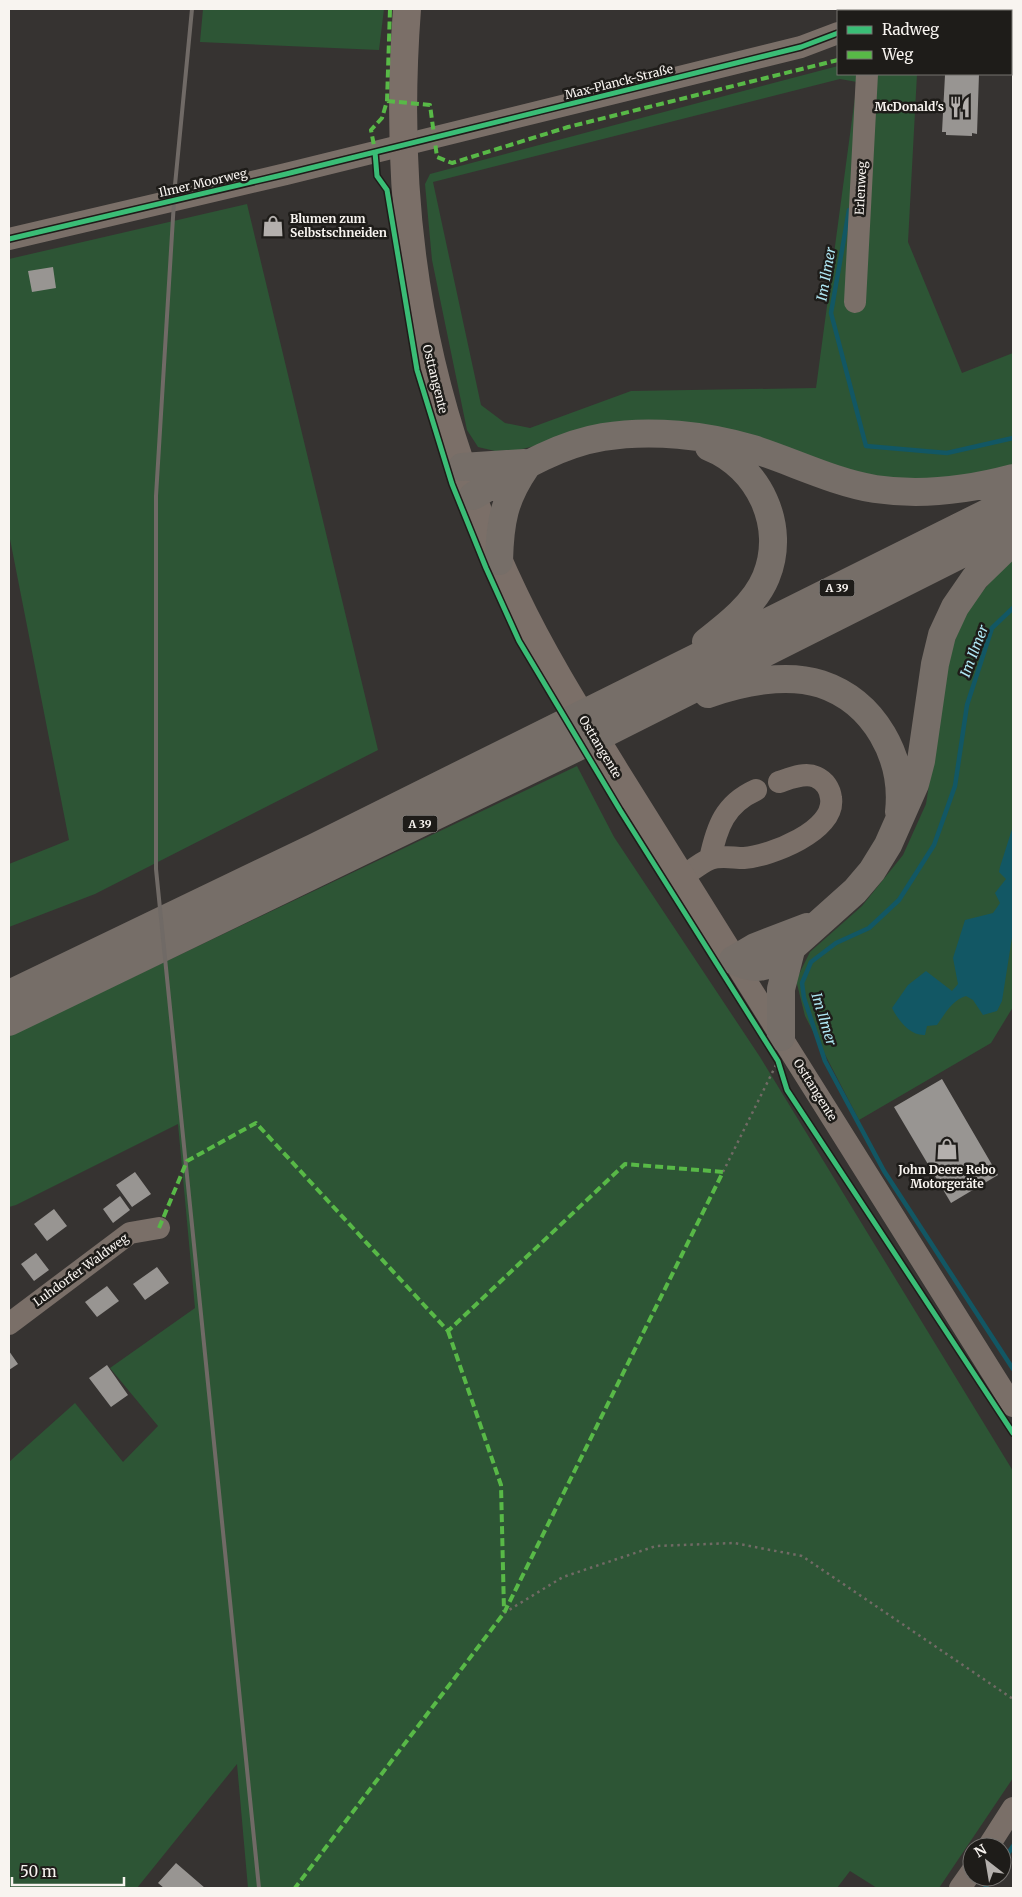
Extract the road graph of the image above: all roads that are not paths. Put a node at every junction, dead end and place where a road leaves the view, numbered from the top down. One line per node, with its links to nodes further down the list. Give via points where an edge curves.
1 (407, 9): 4 (main road, Osttangente)
2 (837, 33): 4 (street, Max-Planck-Straße, via 801,47)
3 (867, 75): 6 (street, Erlenweg)
4 (402, 145): 5 (street, Ilmer Moorweg); 9 (main road, Osttangente, via 409,237 424,329 444,416)
5 (9, 239)
6 (855, 302)
7 (669, 435): 8 (highway, via 603,437 571,445); 10 (highway, via 709,439 752,449 874,489 916,493 951,491 978,488); 16 (highway, via 723,452 749,473 768,510 772,533 772,555 766,577 757,592)
8 (528, 463): 9 (highway); 11 (highway); 15 (highway, via 504,508)
9 (462, 467): 11 (main road, Osttangente)
10 (1013, 478)
11 (473, 496): 15 (main road, Osttangente)
12 (1013, 500): 16 (highway, A 39)
13 (1013, 528): 16 (highway, A 39)
14 (1013, 541): 20 (highway, via 975,578 942,635 921,761 915,784)
15 (499, 561): 22 (main road, Osttangente, via 551,664)
16 (671, 693): 17 (highway, A 39); 17 (highway, A 39, via 588,742); 20 (highway, via 720,690 753,682 802,680 836,691 862,708 886,739 899,786)
17 (523, 759): 25 (highway, A 39, via 211,897); 25 (highway, A 39, via 213,924)
18 (779, 782): 21 (street, via 804,775 825,783 832,800 826,820 816,830 774,850 743,858)
19 (756, 790): 21 (street, via 741,797 728,811 715,834)
20 (897, 824): 23 (highway, via 879,860 864,880)
21 (710, 858): 22 (street)
22 (681, 878): 26 (main road, Osttangente)
23 (820, 921): 24 (highway); 26 (highway, via 755,947)
24 (791, 950): 26 (highway, via 764,967 750,967); 29 (highway, via 780,990)
25 (122, 954): 27 (highway, A 39); 28 (highway, A 39)
26 (733, 960): 29 (street, Osttangente)
27 (9, 994)
28 (9, 1022)
29 (780, 1049): 32 (street, Osttangente)
30 (159, 1228): 31 (street, Luhdorfer Waldweg, via 130,1233)
31 (9, 1324)
32 (1013, 1406)
33 (1013, 1808): 34 (street)
34 (994, 1837)

